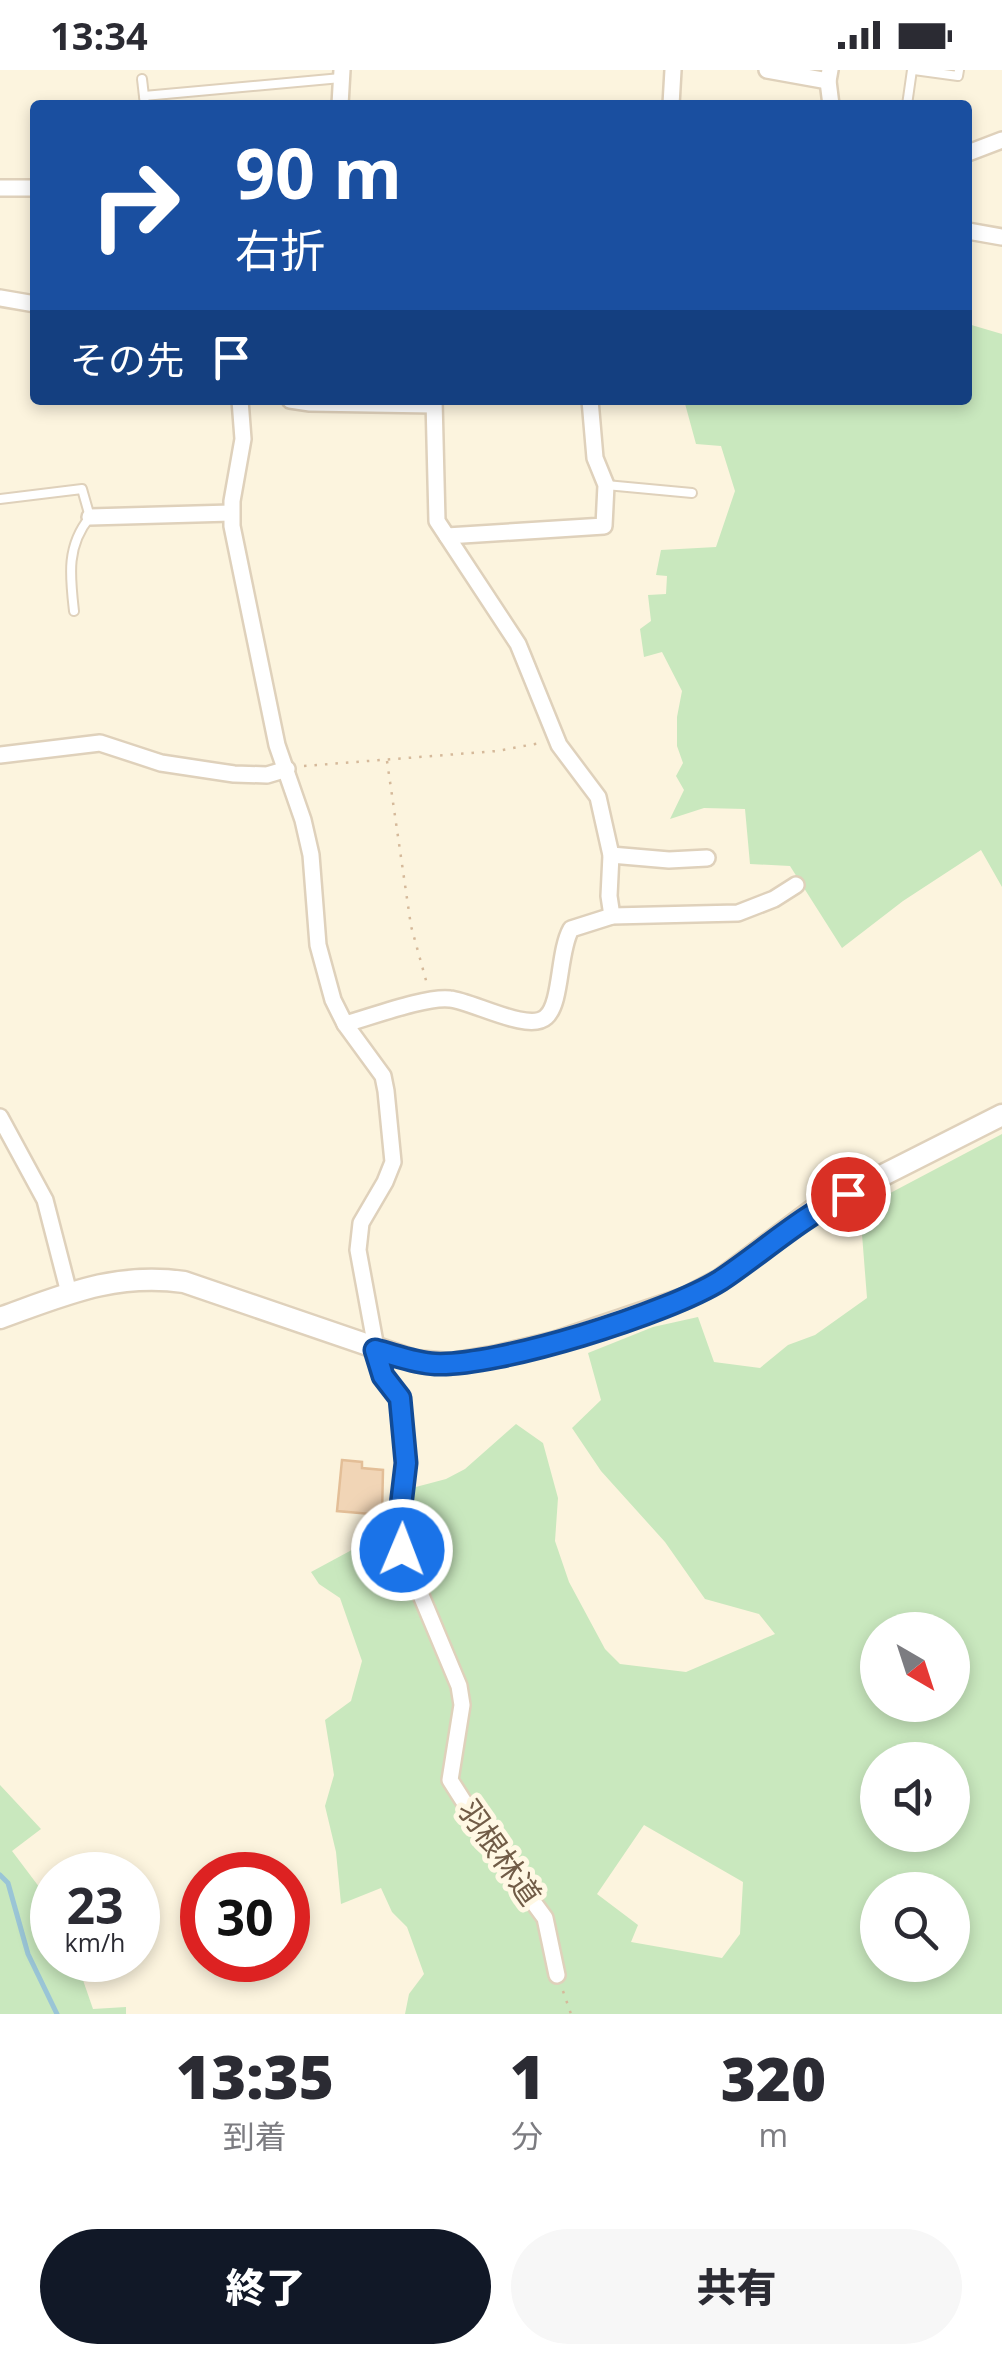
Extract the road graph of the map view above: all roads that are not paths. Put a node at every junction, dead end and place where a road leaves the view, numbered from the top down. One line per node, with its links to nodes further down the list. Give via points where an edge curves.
1 (673, 70): 10 (street)
2 (767, 70): 6 (street)
3 (913, 70): 4 (lane, via 958,76); 12 (lane)
4 (959, 70)
5 (342, 74): 8 (lane); 9 (street)
6 (829, 75): 11 (street)
7 (142, 79): 8 (lane)
8 (144, 100)
9 (340, 100)
10 (671, 100)
11 (832, 100)
12 (908, 100)
13 (1002, 140): 14 (street)
14 (972, 151)
15 (0, 188): 16 (street)
16 (30, 188)
17 (972, 232): 18 (street)
18 (1002, 237)
19 (0, 298): 20 (street)
20 (30, 303)
21 (241, 405): 27 (street, via 244,439)
22 (434, 405): 29 (street, via 437,520)
23 (590, 405): 24 (street, via 595,458)
24 (606, 485): 25 (lane); 29 (street, via 604,526)
25 (692, 494)
26 (0, 499): 28 (lane, via 82,489)
27 (231, 512): 28 (street); 32 (street, 羽根林道, via 277,745)
28 (90, 517): 30 (lane, via 74,538)
29 (446, 536): 33 (street, via 518,644 555,738 598,798)
30 (74, 611)
31 (0, 755): 32 (street, via 100,743 161,763 234,774)
32 (288, 769): 37 (street, 羽根林道, via 310,855 318,945)
33 (610, 855): 34 (street); 36 (street)
34 (707, 858)
35 (796, 885): 36 (street, via 738,913)
36 (612, 916): 37 (street, via 571,929 546,1018 522,1022 465,1002 433,999)
37 (345, 1024): 42 (street, 羽根林道, via 383,1076 386,1091 392,1162 361,1222 358,1250)
38 (1002, 1115): 42 (street, via 812,1211 686,1298 553,1343 466,1361 434,1364)
39 (0, 1116): 40 (street, via 45,1200)
40 (69, 1293): 41 (street); 42 (street, via 132,1278 184,1282)
41 (0, 1318)
42 (375, 1350): 43 (street, 羽根林道, via 400,1398 406,1463 402,1550 459,1686 450,1780 545,1918)
43 (556, 1976)

